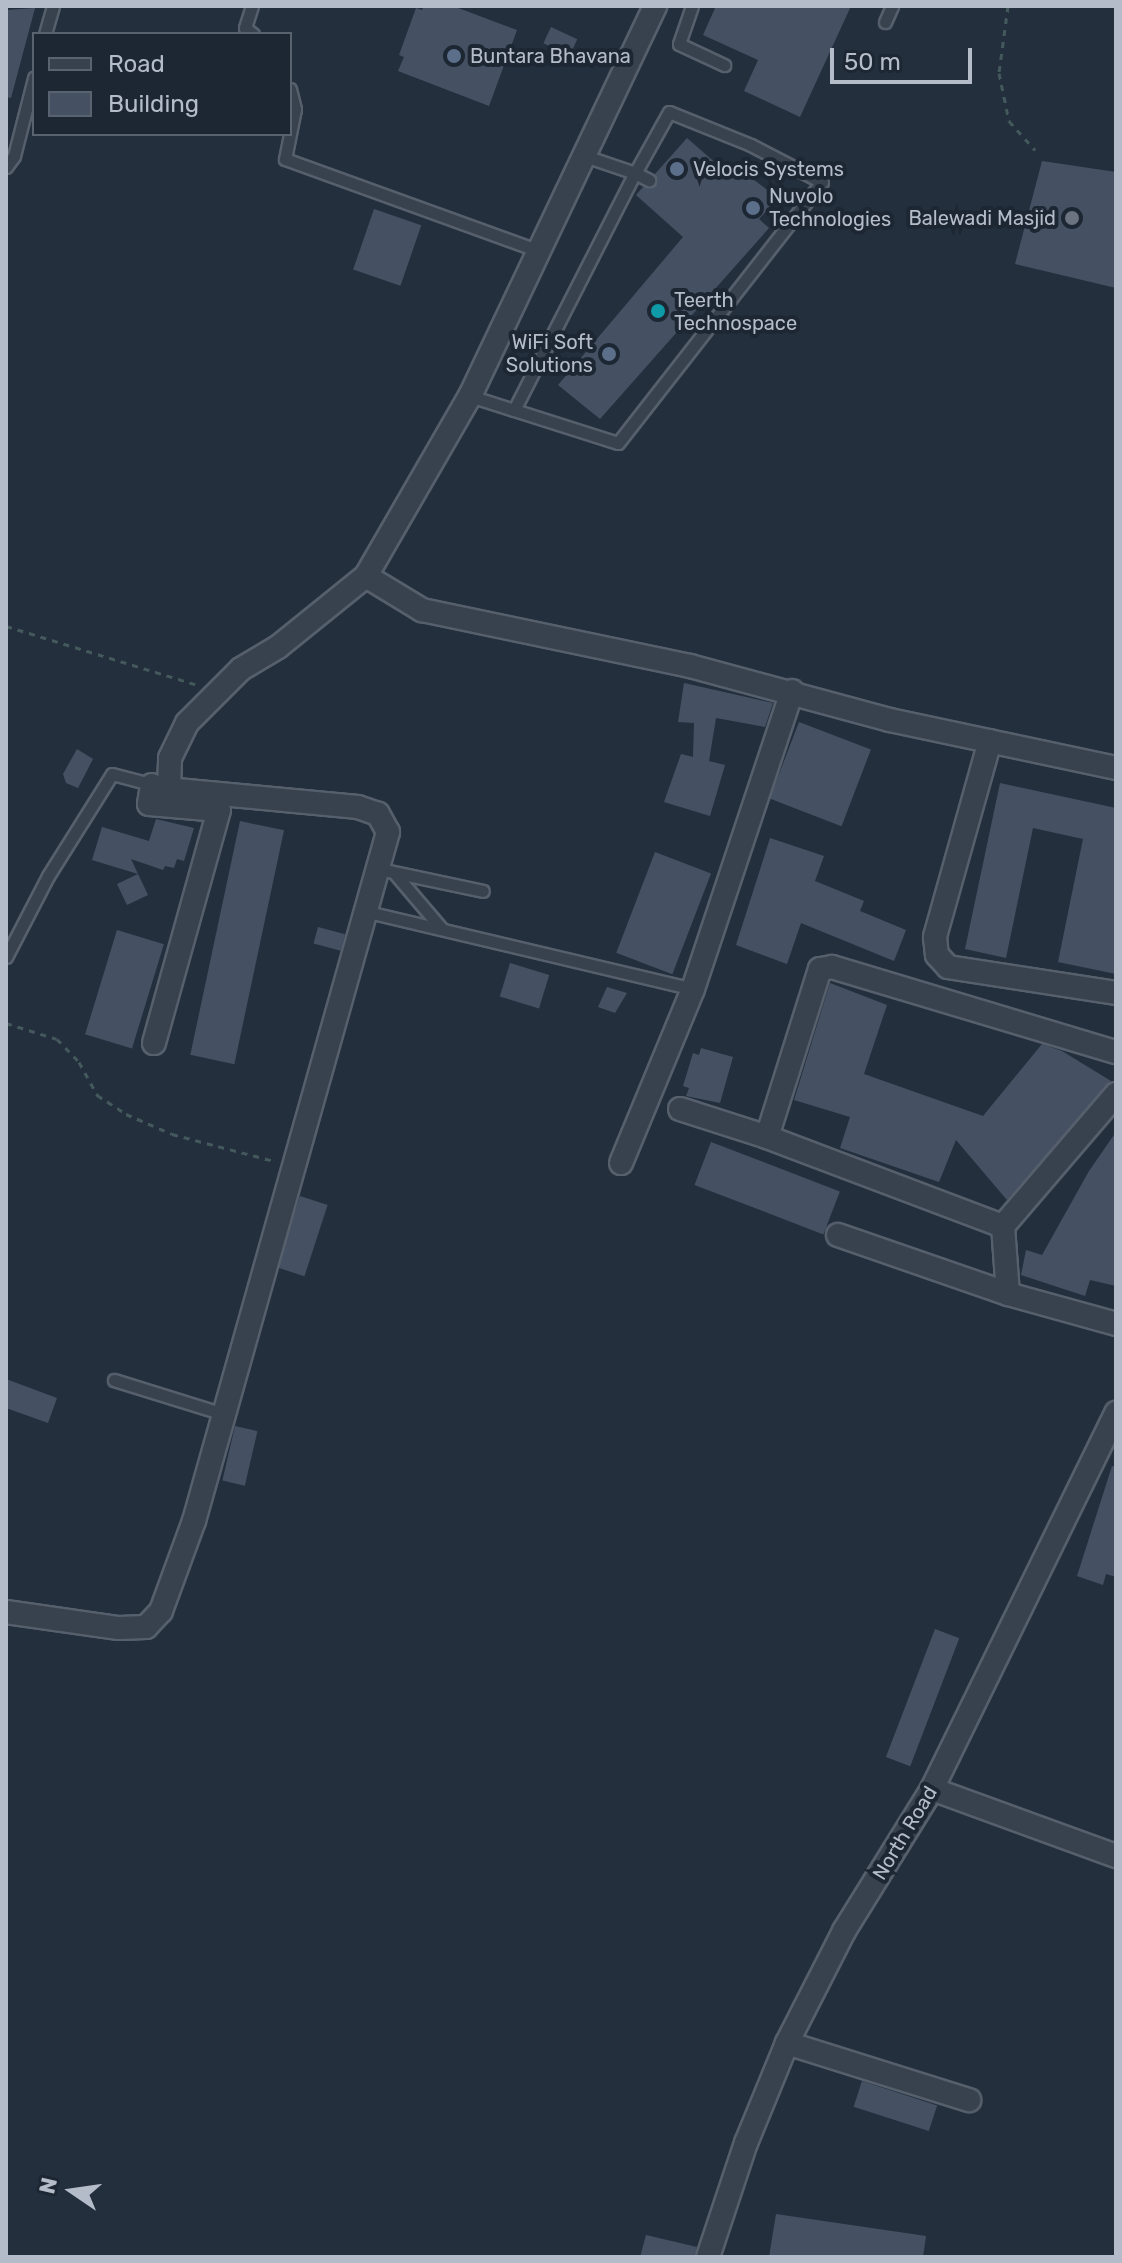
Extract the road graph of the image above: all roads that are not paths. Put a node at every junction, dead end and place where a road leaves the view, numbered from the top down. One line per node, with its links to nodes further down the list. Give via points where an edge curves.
1 (53, 6): 7 (lane)
2 (252, 6): 8 (lane, via 245,28)
3 (655, 6): 14 (street)
4 (692, 6): 9 (lane, via 679,44)
5 (892, 6): 6 (lane)
6 (885, 22)
7 (46, 32)
8 (250, 32)
9 (724, 65)
10 (32, 86): 15 (lane, via 14,156)
11 (292, 97): 12 (lane)
12 (292, 124)
13 (290, 136): 18 (lane, via 285,159)
14 (585, 156): 16 (lane); 18 (street)
15 (6, 167)
16 (635, 173): 17 (lane); 20 (lane); 20 (lane, via 669,112 751,145 822,182 618,443)
17 (649, 180)
18 (539, 251): 19 (street)
19 (470, 396): 20 (lane); 21 (street)
20 (514, 410)
21 (366, 576): 22 (street, via 422,610); 25 (street, via 278,647 241,669 187,723)
22 (792, 691): 23 (street, via 890,720); 31 (street)
23 (990, 741): 24 (street); 32 (street, via 935,937 937,955 948,967)
24 (1116, 768)
25 (161, 787): 26 (street, via 358,807 378,814 388,832); 30 (lane, via 112,774 48,876); 33 (street, via 149,804 219,810)
26 (388, 872): 27 (lane); 28 (street); 29 (lane)
27 (483, 891)
28 (368, 912): 29 (lane); 45 (street)
29 (442, 929): 31 (lane)
30 (6, 957)
31 (693, 989): 38 (street)
32 (1116, 993)
33 (154, 1043)
34 (1116, 1052): 37 (street, via 832,967 820,969)
35 (1116, 1094): 39 (street)
36 (680, 1109): 37 (street)
37 (767, 1137): 39 (street)
38 (621, 1163)
39 (1003, 1226): 41 (street)
40 (838, 1235): 41 (street)
41 (1008, 1294): 42 (street)
42 (1116, 1324)
43 (114, 1380): 45 (lane)
44 (1116, 1413): 47 (street, North Road)
45 (224, 1414): 46 (street, via 194,1521 161,1611 146,1627)
46 (6, 1612)
47 (932, 1789): 48 (street); 49 (street, North Road, via 844,1931)
48 (1116, 1856)
49 (787, 2043): 50 (street); 51 (street, North Road)
50 (969, 2100)
51 (708, 2257)

